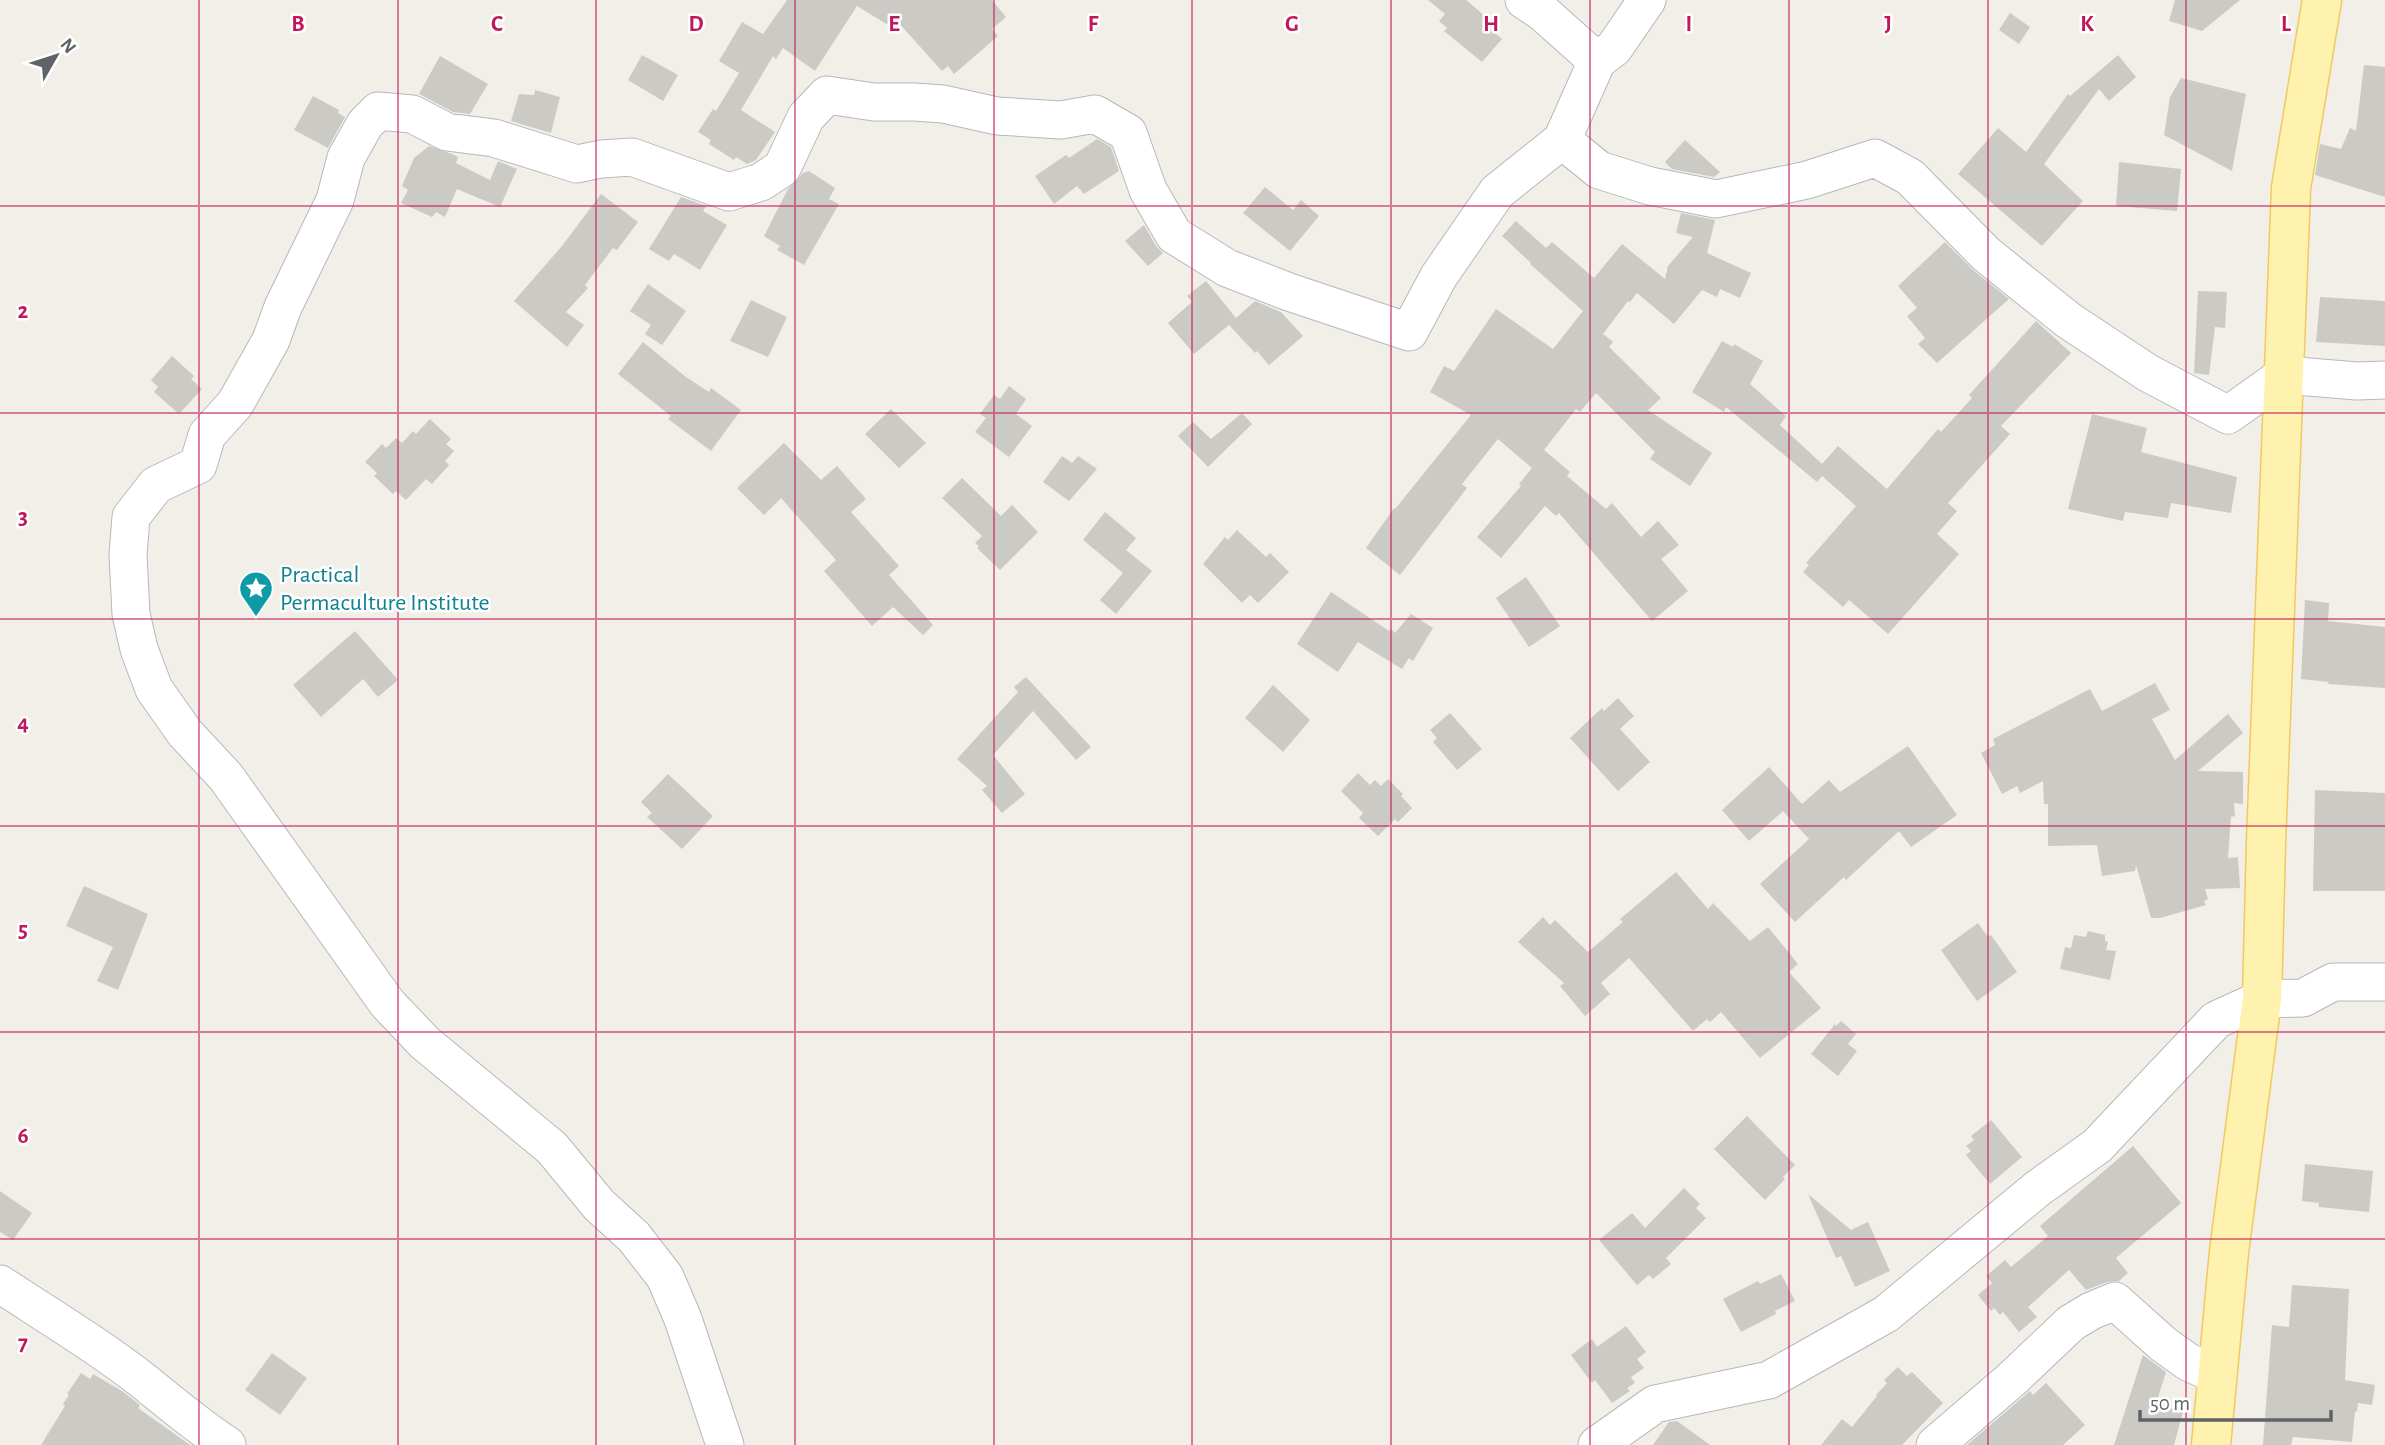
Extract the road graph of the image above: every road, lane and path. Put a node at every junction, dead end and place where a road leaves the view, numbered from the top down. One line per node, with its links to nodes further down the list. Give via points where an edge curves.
1 (1524, 0): 4 (street)
2 (1647, 0): 4 (street, via 1614,48)
3 (2322, 0): 6 (main road, via 2291,188)
4 (1597, 61): 5 (street)
5 (1562, 140): 8 (street, via 1599,170 1716,199 1807,180 1875,158 1910,177 1986,254 2068,320 2148,373); 15 (street, via 1497,192 1439,276 1409,332 1227,268 1174,235 1148,190 1128,133 1095,114 1061,120 997,116 943,104 827,95 806,117 782,168 761,183 729,192 632,157 577,164 494,138 447,132 412,114 378,111 365,124 346,158 335,200 271,340 235,404 207,435 198,466 156,485 131,517 131,614 139,649 154,689 185,733 226,777 387,1003 425,1043 552,1148 665,1277)
6 (2284, 375): 7 (street); 8 (street); 9 (main road)
7 (2385, 380)
8 (2228, 415): 9 (street)
9 (2283, 419): 11 (main road)
10 (2385, 982): 11 (street, via 2333,982 2303,998)
11 (2262, 999): 13 (main road); 16 (street, via 2216,1020 2097,1146 2037,1189 1886,1314 1769,1380 1656,1404)
12 (0, 1284): 14 (street, via 90,1343)
13 (2217, 1375): 17 (street, via 2163,1344 2115,1301 2071,1323); 18 (main road)
14 (227, 1445)
15 (725, 1445)
16 (1597, 1445)
17 (1935, 1445)
18 (2211, 1445)

